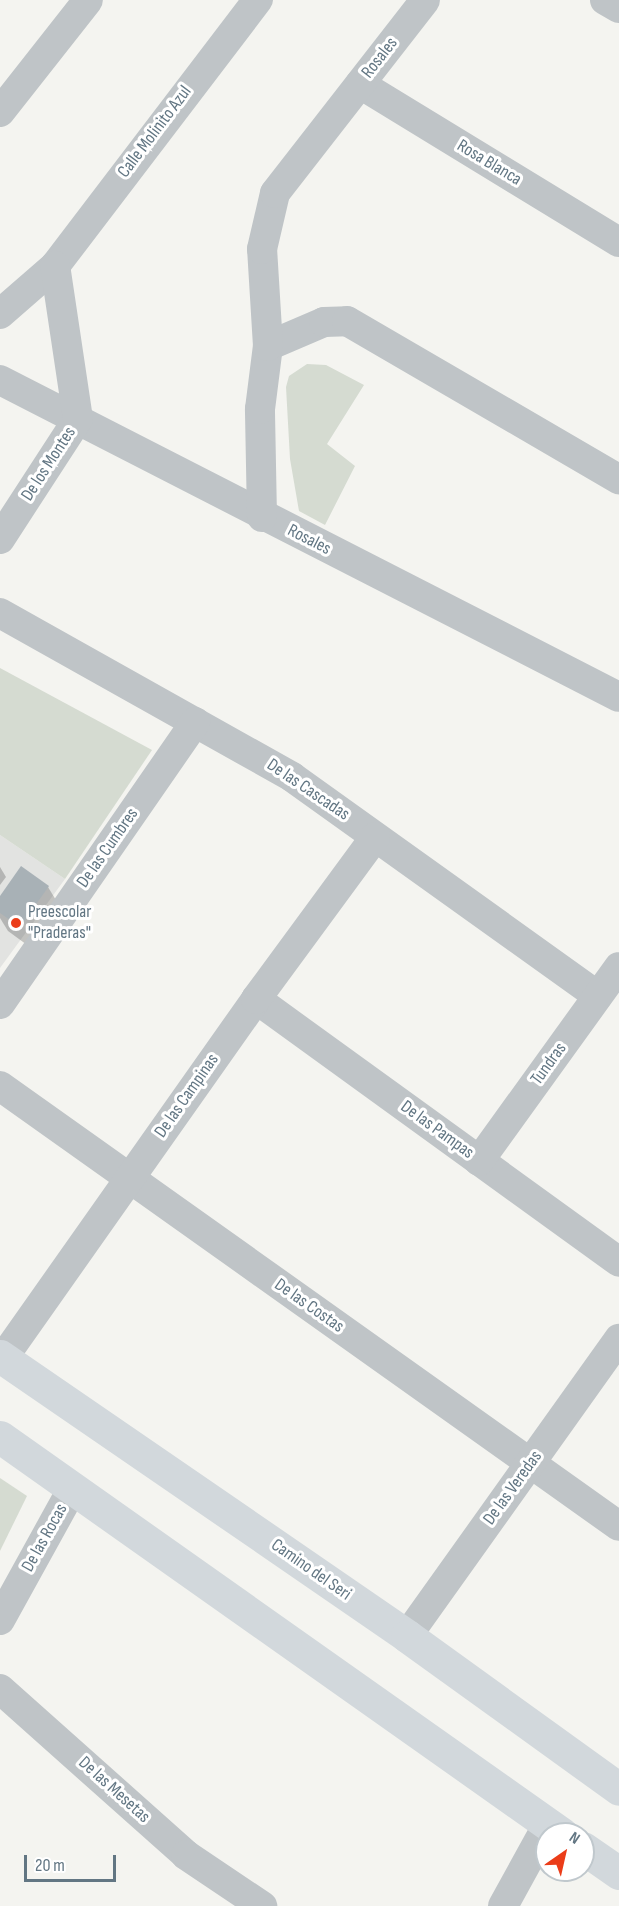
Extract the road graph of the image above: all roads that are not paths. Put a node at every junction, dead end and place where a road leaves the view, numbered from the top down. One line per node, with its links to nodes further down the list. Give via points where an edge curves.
1 (258, 0): 9 (street, Calle Molinito Azul)
2 (425, 0): 6 (street, Rosales)
3 (605, 0): 5 (street)
4 (82, 2): 7 (street)
5 (619, 8)
6 (360, 84): 8 (street, Rosa Blanca); 11 (street, Rosales, via 275,193 262,249)
7 (0, 112)
8 (619, 242)
9 (55, 266): 10 (street, Calle Molinito Azul); 13 (street)
10 (0, 314)
11 (268, 346): 14 (street, via 324,322 347,321); 15 (street, Rosales, via 260,409)
12 (0, 380): 13 (street, Rosales)
13 (78, 419): 15 (street, Rosales); 16 (street, De los Montes)
14 (619, 479)
15 (262, 517): 18 (street, Rosales)
16 (0, 539)
17 (0, 613): 19 (street, De las Cascadas)
18 (619, 697)
19 (195, 722): 20 (street, De las Cascadas, via 292,777); 24 (street, De las Cumbres)
20 (375, 837): 22 (street, De las Cascadas); 23 (street, De las Campinas)
21 (619, 967): 22 (street, Tundras)
22 (598, 996): 26 (street, Tundras)
23 (256, 999): 26 (street, De las Pampas); 27 (street, De las Campinas)
24 (0, 1004)
25 (0, 1086): 27 (street, De las Costas)
26 (479, 1161): 28 (street, De las Pampas)
27 (130, 1178): 30 (street, De las Campinas); 32 (street, De las Costas)
28 (619, 1262)
29 (619, 1339): 32 (street, De las Veredas)
30 (2, 1357): 36 (main road, Camino del Seri)
31 (0, 1437): 33 (main road)
32 (531, 1463): 34 (street, De las Costas); 36 (street, De las Veredas)
33 (73, 1488): 35 (street, De las Rocas); 39 (main road)
34 (619, 1526)
35 (0, 1620)
36 (407, 1636): 38 (main road, Camino del Seri)
37 (0, 1689): 43 (street, De las Mesetas, via 186,1855)
38 (619, 1789)
39 (545, 1822)
40 (595, 1857): 42 (main road)
41 (535, 1859): 44 (street)
42 (619, 1874)
43 (262, 1906)
44 (503, 1906)

